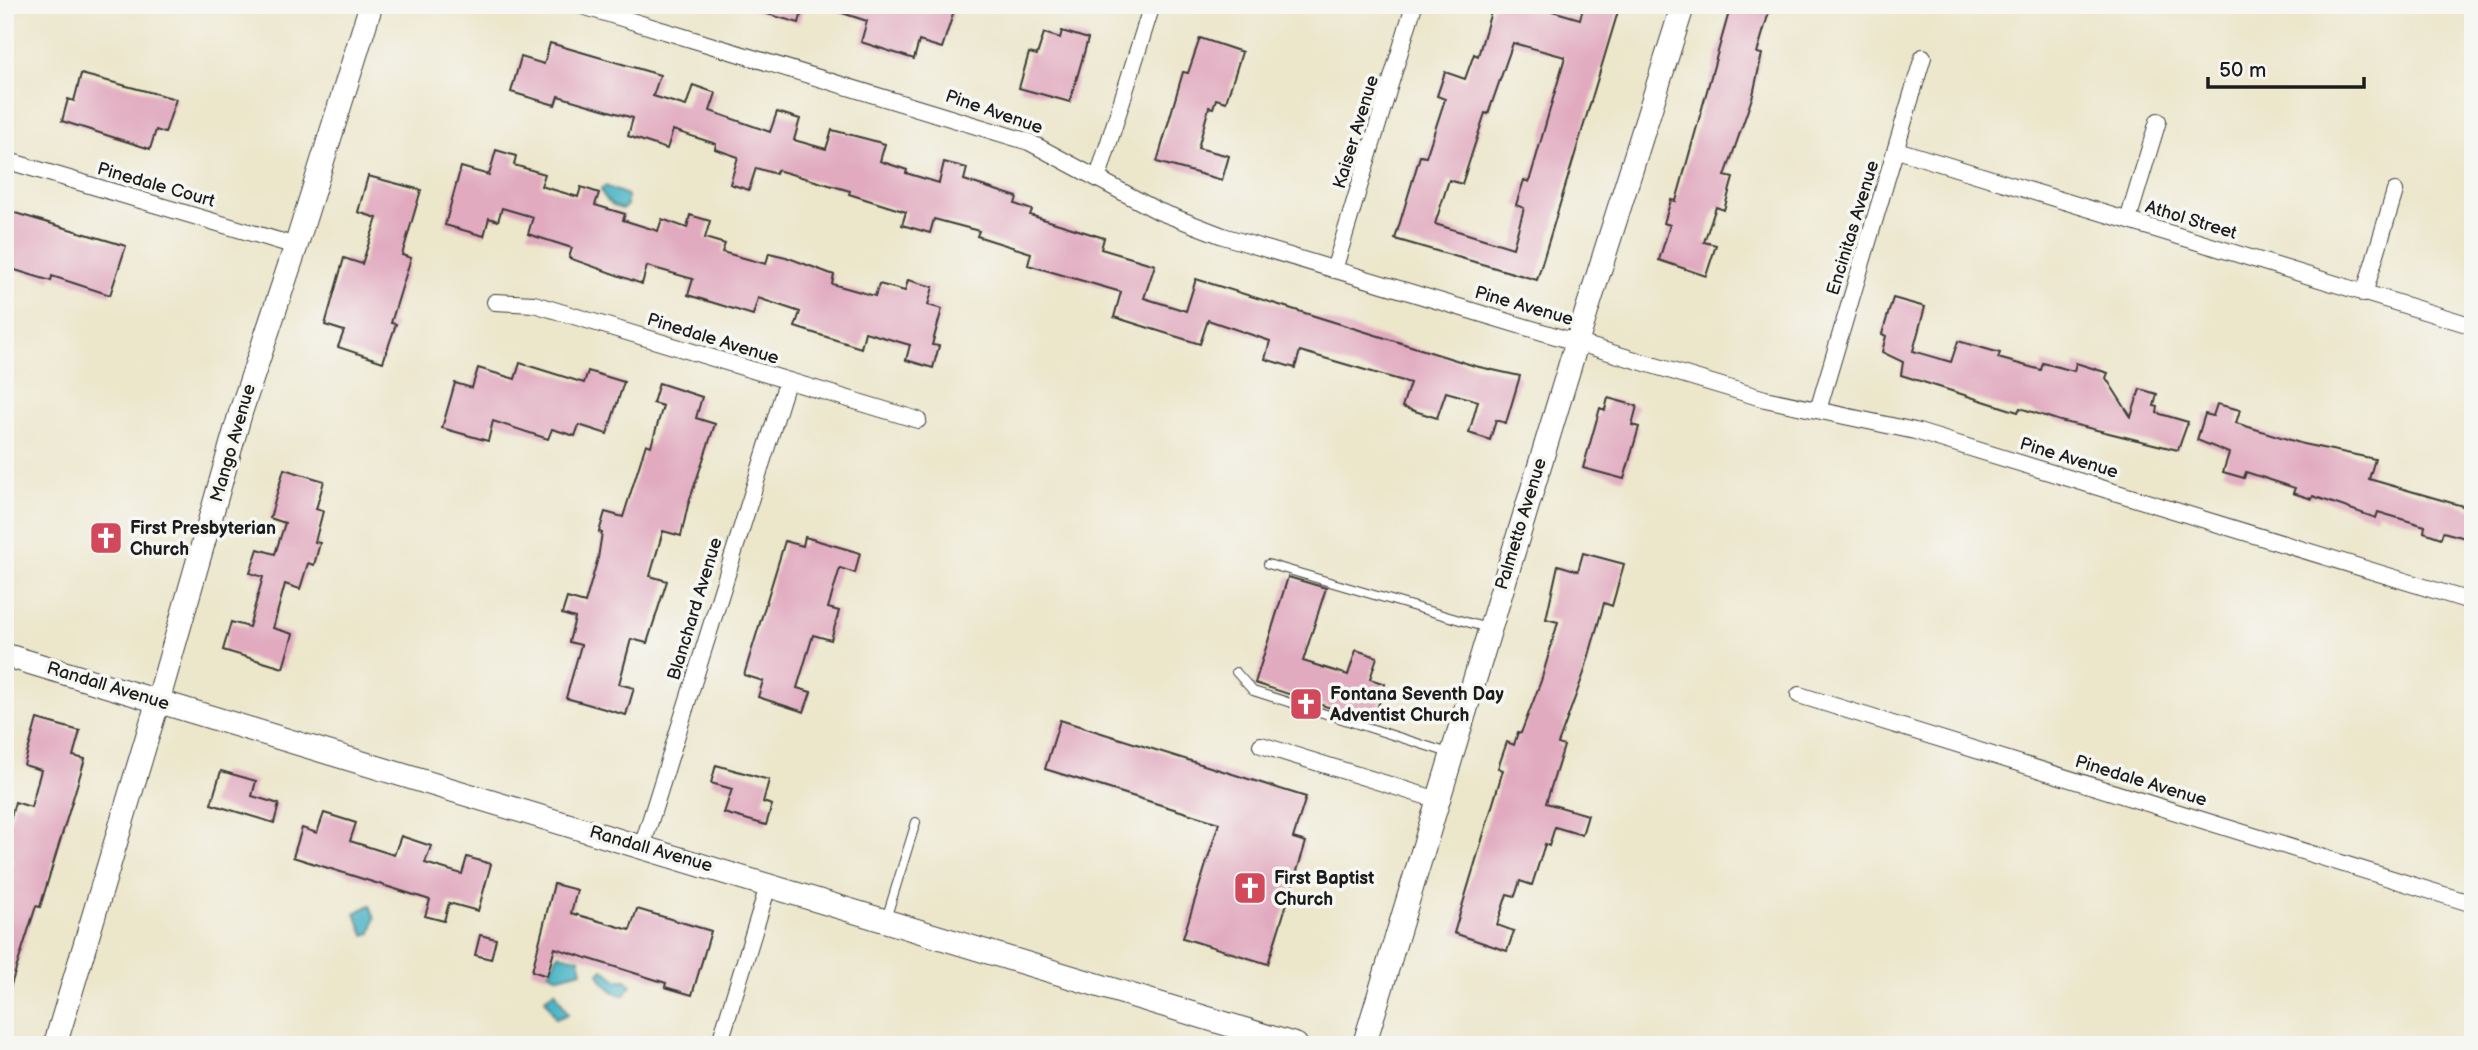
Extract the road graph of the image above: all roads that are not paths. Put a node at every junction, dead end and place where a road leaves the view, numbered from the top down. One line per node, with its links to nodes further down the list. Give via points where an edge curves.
1 (371, 5): 13 (street, Mango Avenue)
2 (579, 5): 10 (street, Pine Avenue, via 1004,133)
3 (1152, 5): 10 (street)
4 (1414, 5): 14 (street, Kaiser Avenue)
5 (1683, 5): 18 (street, Palmetto Avenue)
6 (1923, 57): 8 (street, Encinitas Avenue)
7 (2158, 121): 12 (street)
8 (1897, 150): 12 (street, Athol Street); 20 (street, Encinitas Avenue)
9 (5, 160): 13 (street, Pinedale Court)
10 (1098, 177): 14 (street, Pine Avenue, via 1191,226)
11 (2395, 191): 15 (street)
12 (2128, 220): 15 (street, Athol Street)
13 (296, 246): 28 (street, Mango Avenue, via 241,411)
14 (1334, 270): 18 (street, Pine Avenue)
15 (2364, 294): 17 (street, Athol Street)
16 (495, 302): 19 (street, Pinedale Avenue, via 534,304)
17 (2473, 326)
18 (1577, 342): 20 (street, Pine Avenue, via 1765,399); 24 (street, Palmetto Avenue)
19 (787, 382): 21 (street, Pinedale Avenue); 33 (street, Blanchard Avenue)
20 (1818, 410): 23 (street, Pine Avenue, via 1915,431)
21 (918, 420)
22 (1268, 564): 24 (lane)
23 (2473, 602)
24 (1490, 629): 30 (street, Palmetto Avenue)
25 (5, 655): 28 (street, Randall Avenue)
26 (1236, 672): 30 (lane, via 1253,691)
27 (1799, 695): 35 (street, Pinedale Avenue)
28 (158, 701): 33 (street, Randall Avenue); 37 (street, Mango Avenue)
29 (1261, 745): 31 (street)
30 (1452, 754): 31 (street, Palmetto Avenue)
31 (1438, 800): 40 (street, Palmetto Avenue)
32 (916, 822): 36 (lane)
33 (642, 847): 34 (street, Randall Avenue)
34 (769, 883): 36 (street, Randall Avenue); 38 (street)
35 (2473, 904)
36 (886, 919): 39 (street, Randall Avenue)
37 (55, 1045)
38 (719, 1045)
39 (1296, 1045)
40 (1364, 1045)

